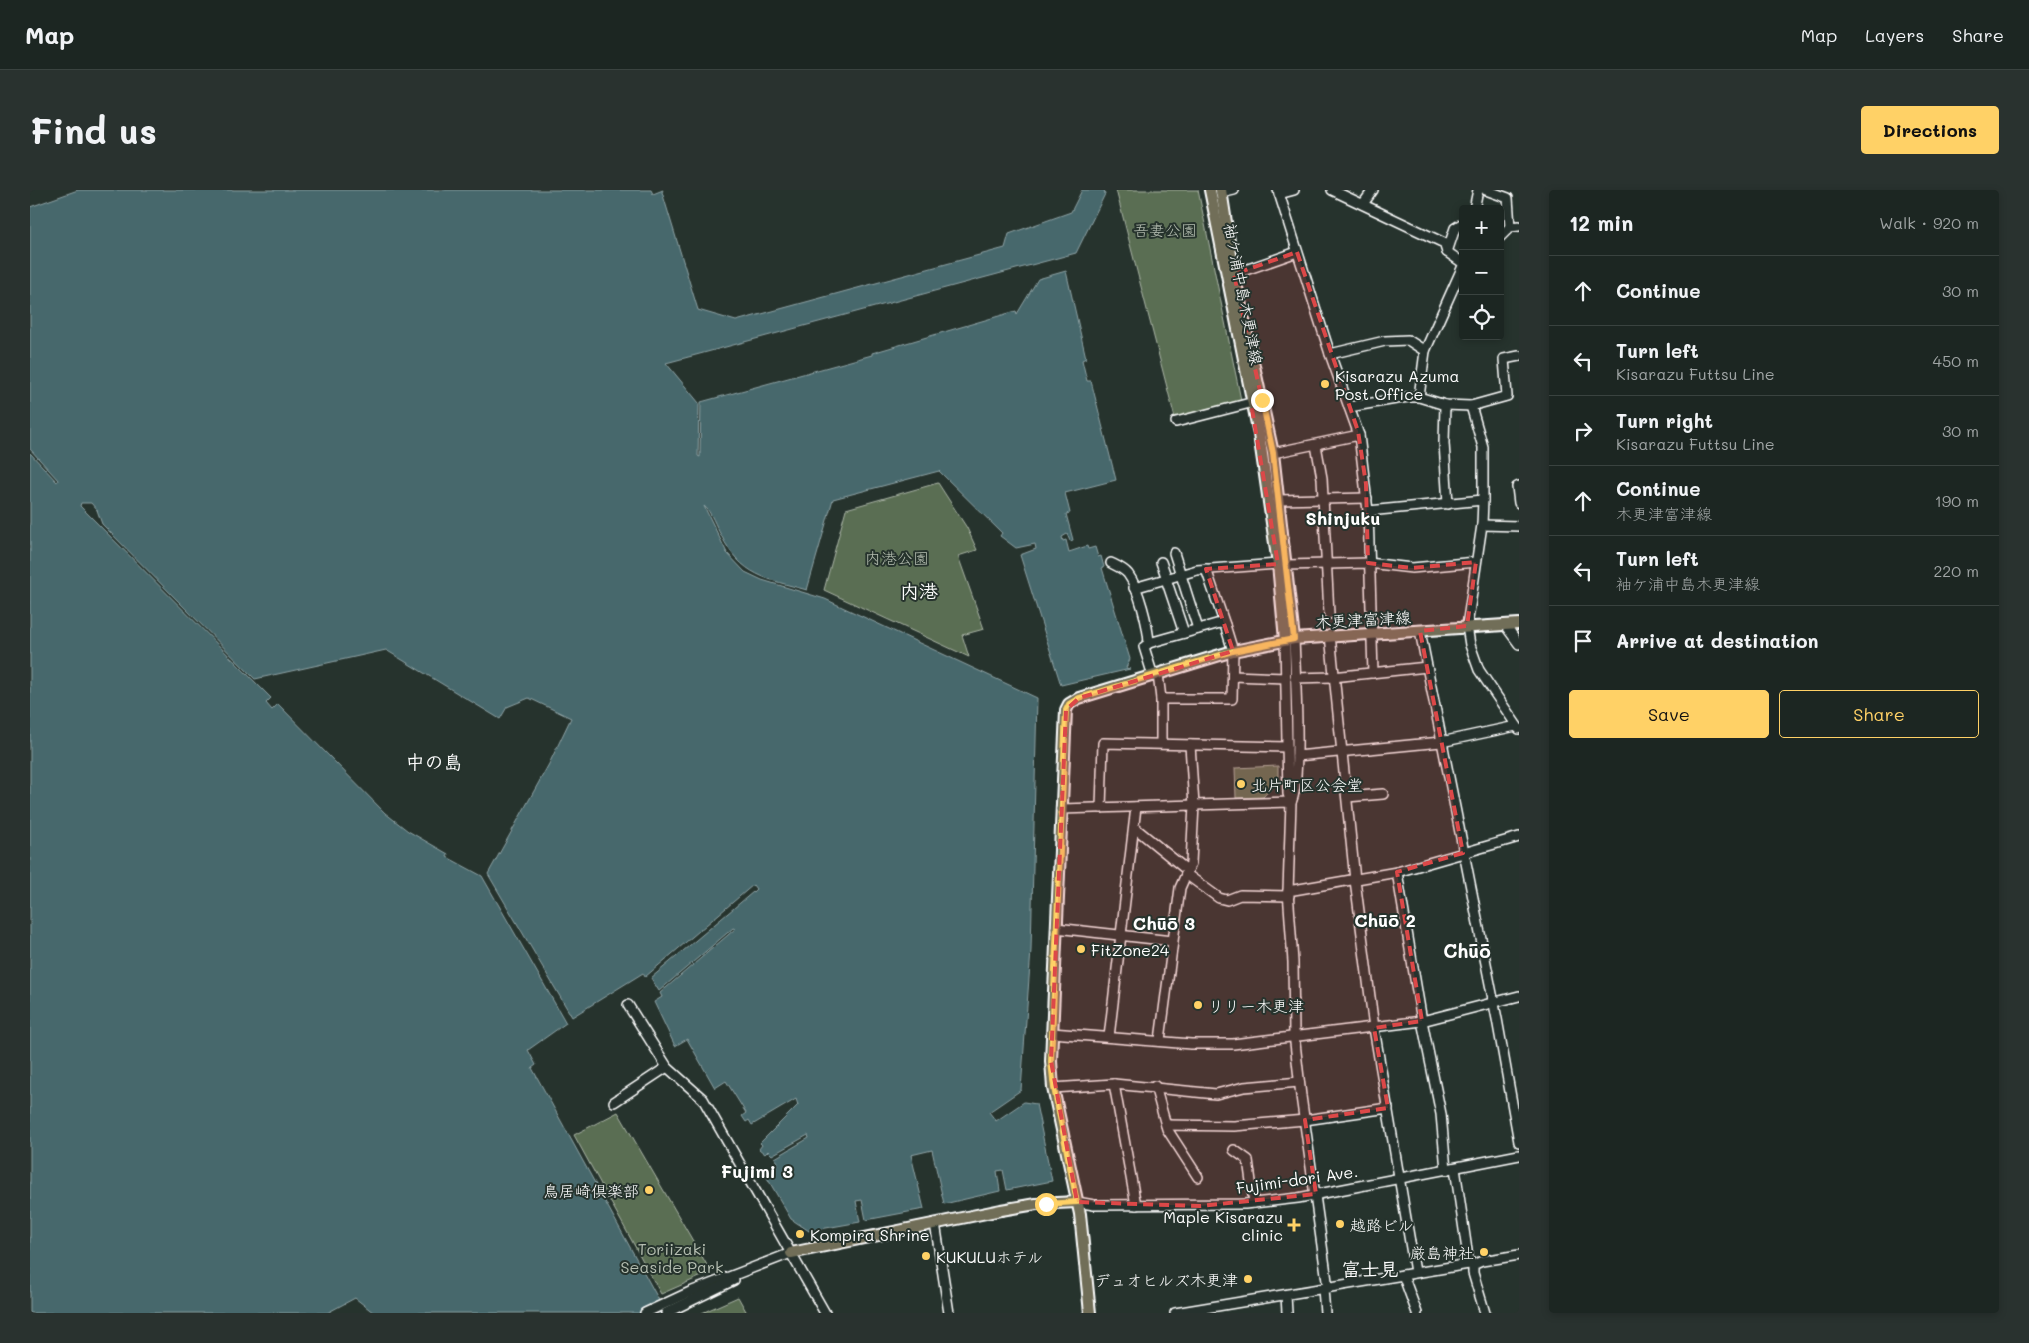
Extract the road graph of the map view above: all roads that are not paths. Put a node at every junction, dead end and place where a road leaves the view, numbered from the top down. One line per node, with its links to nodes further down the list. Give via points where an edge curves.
1 (1210, 190): 25 (main road, 袖ケ浦中島木更津線)
2 (1234, 190): 8 (street)
3 (1294, 190): 9 (street)
4 (1332, 190): 10 (street)
5 (1373, 190): 10 (street)
6 (1478, 190): 11 (street)
7 (1486, 190): 13 (street, via 1508,198)
8 (1221, 192): 18 (main road, 袖ケ浦中島木更津線)
9 (1278, 192): 15 (street)
10 (1363, 204): 16 (street, via 1444,243)
11 (1475, 205)
12 (1459, 226): 16 (street, via 1455,228)
13 (1515, 227): 14 (street)
14 (1504, 234)
15 (1297, 252): 18 (street); 21 (street)
16 (1447, 252): 17 (street)
17 (1459, 262)
18 (1234, 274): 24 (main road, 袖ケ浦中島木更津線)
19 (1459, 274): 20 (street)
20 (1425, 351): 21 (street, via 1408,340 1385,341); 23 (street)
21 (1330, 354): 28 (street)
22 (1519, 356): 27 (street, via 1504,359 1507,396)
23 (1419, 397): 26 (street); 28 (street, via 1399,397)
24 (1262, 400): 25 (street); 32 (main road, 袖ケ浦中島木更津線)
25 (1251, 403): 29 (street); 49 (main road, 袖ケ浦中島木更津線)
26 (1445, 405): 27 (street); 39 (street)
27 (1471, 406): 37 (street, via 1483,447)
28 (1349, 407): 30 (street)
29 (1176, 422)
30 (1358, 435): 31 (street); 34 (street)
31 (1316, 445): 32 (street); 36 (street)
32 (1273, 453): 35 (main road, 袖ケ浦中島木更津線)
33 (1519, 486): 38 (street)
34 (1367, 498): 36 (street); 40 (street)
35 (1278, 500): 36 (street); 49 (main road, 袖ケ浦中島木更津線)
36 (1323, 500): 48 (street)
37 (1483, 500): 39 (street); 41 (street)
38 (1519, 503)
39 (1448, 504): 40 (street)
40 (1368, 511): 47 (street)
41 (1482, 524): 42 (street); 45 (street)
42 (1519, 526)
43 (1174, 553): 51 (street)
44 (1161, 562): 52 (street)
45 (1476, 562): 47 (street, via 1412,568); 58 (street)
46 (1111, 563): 53 (street, via 1128,574)
47 (1368, 563): 48 (street); 62 (street)
48 (1326, 564): 49 (street); 54 (street)
49 (1282, 565): 50 (street); 64 (main road, 袖ケ浦中島木更津線)
50 (1206, 569): 51 (street); 56 (street)
51 (1181, 575): 52 (street); 59 (street)
52 (1166, 579): 53 (street); 61 (street)
53 (1134, 588): 65 (street, via 1148,628)
54 (1329, 614)
55 (1519, 624): 57 (main road, 木更津富津線)
56 (1225, 625): 59 (street, via 1220,623); 67 (street)
57 (1505, 625): 58 (main road, 木更津富津線); 66 (street)
58 (1467, 626): 60 (main road, 木更津富津線); 75 (street, via 1479,670)
59 (1198, 629): 61 (street)
60 (1420, 631): 62 (main road, 木更津富津線); 68 (street)
61 (1184, 633): 65 (street)
62 (1370, 633): 63 (main road, 木更津富津線); 69 (street)
63 (1330, 635): 64 (main road, 木更津富津線); 72 (street)
64 (1290, 639): 67 (main road, 木更津富津線); 73 (street)
65 (1149, 643): 70 (street, via 1144,647)
66 (1519, 644)
67 (1233, 651): 70 (main road, 木更津富津線); 71 (street)
68 (1427, 667): 69 (street); 76 (street)
69 (1373, 673): 72 (street)
70 (1155, 675): 74 (street); 88 (main road, 木更津富津線, via 1069,704 1066,710)
71 (1233, 676): 73 (street); 74 (street, via 1232,699)
72 (1334, 677): 73 (street); 80 (street)
73 (1291, 678): 79 (street); 81 (street)
74 (1161, 698): 77 (street)
75 (1518, 727): 76 (street)
76 (1441, 742): 80 (street); 91 (street)
77 (1160, 743): 78 (street); 87 (street, via 1103,743)
78 (1190, 745): 79 (street); 85 (street)
79 (1287, 747): 84 (street)
80 (1341, 752): 81 (street); 83 (street)
81 (1297, 756): 84 (street, via 1296,795)
82 (1383, 794): 83 (street)
83 (1347, 798): 94 (street)
84 (1291, 802): 85 (street); 95 (street)
85 (1194, 805): 86 (street); 93 (street, via 1191,863)
86 (1136, 806): 87 (street); 89 (street)
87 (1101, 808): 88 (street)
88 (1061, 809): 96 (main road)
89 (1135, 828): 93 (street); 97 (street)
90 (1519, 837): 91 (street)
91 (1463, 853): 92 (street); 100 (street)
92 (1397, 872): 94 (street); 102 (street)
93 (1187, 873): 95 (street, via 1226,900 1240,894); 98 (street, via 1180,888)
94 (1355, 880): 95 (street); 103 (street)
95 (1288, 893): 106 (street)
96 (1056, 928): 97 (street); 104 (main road)
97 (1121, 934): 98 (street); 105 (street)
98 (1172, 941): 107 (street)
99 (1519, 996): 100 (street)
100 (1494, 1002): 102 (street); 117 (street)
101 (628, 1005): 108 (street)
102 (1422, 1021): 103 (street); 120 (street)
103 (1374, 1028): 106 (street); 114 (street)
104 (1052, 1033): 105 (street); 112 (main road)
105 (1109, 1037): 107 (street)
106 (1295, 1038): 107 (street, via 1233,1044); 109 (street)
107 (1160, 1040)
108 (667, 1067): 113 (street); 128 (street, via 703,1099)
109 (1299, 1082): 111 (street, via 1244,1087 1216,1094); 115 (street)
110 (1114, 1084): 111 (street); 112 (street); 126 (street)
111 (1155, 1086): 116 (street)
112 (1054, 1088): 124 (main road)
113 (614, 1102)
114 (1388, 1108): 115 (street); 122 (street)
115 (1305, 1120): 116 (street, via 1234,1126); 123 (street)
116 (1166, 1126): 121 (street)
117 (1519, 1142)
118 (1234, 1150): 125 (street, via 1248,1160)
119 (1519, 1155): 120 (street, Fujimi-dori Ave.)
120 (1450, 1169): 122 (street, Fujimi-dori Ave.); 130 (street)
121 (1198, 1177)
122 (1400, 1178): 123 (street, Fujimi-dori Ave.); 131 (street)
123 (1316, 1194): 125 (street, Fujimi-dori Ave.); 133 (street)
124 (1077, 1202): 126 (street, Fujimi-dori Ave.); 127 (main road, via 1036,1204); 140 (main road)
125 (1254, 1203): 126 (street, Fujimi-dori Ave.)
126 (1136, 1205)
127 (934, 1224): 128 (main road); 139 (street)
128 (791, 1253): 135 (street); 138 (street)
129 (1519, 1255): 130 (street)
130 (1471, 1265): 131 (street); 145 (street)
131 (1416, 1272): 132 (street)
132 (1403, 1275): 133 (street); 144 (street)
133 (1325, 1289): 134 (street); 143 (street)
134 (1286, 1295): 141 (street); 142 (street)
135 (691, 1296): 136 (street); 137 (street)
136 (646, 1313)
137 (666, 1313)
138 (825, 1313)
139 (949, 1313)
140 (1090, 1313)
141 (1175, 1313)
142 (1287, 1313)
143 (1325, 1313)
144 (1417, 1313)
145 (1485, 1313)

